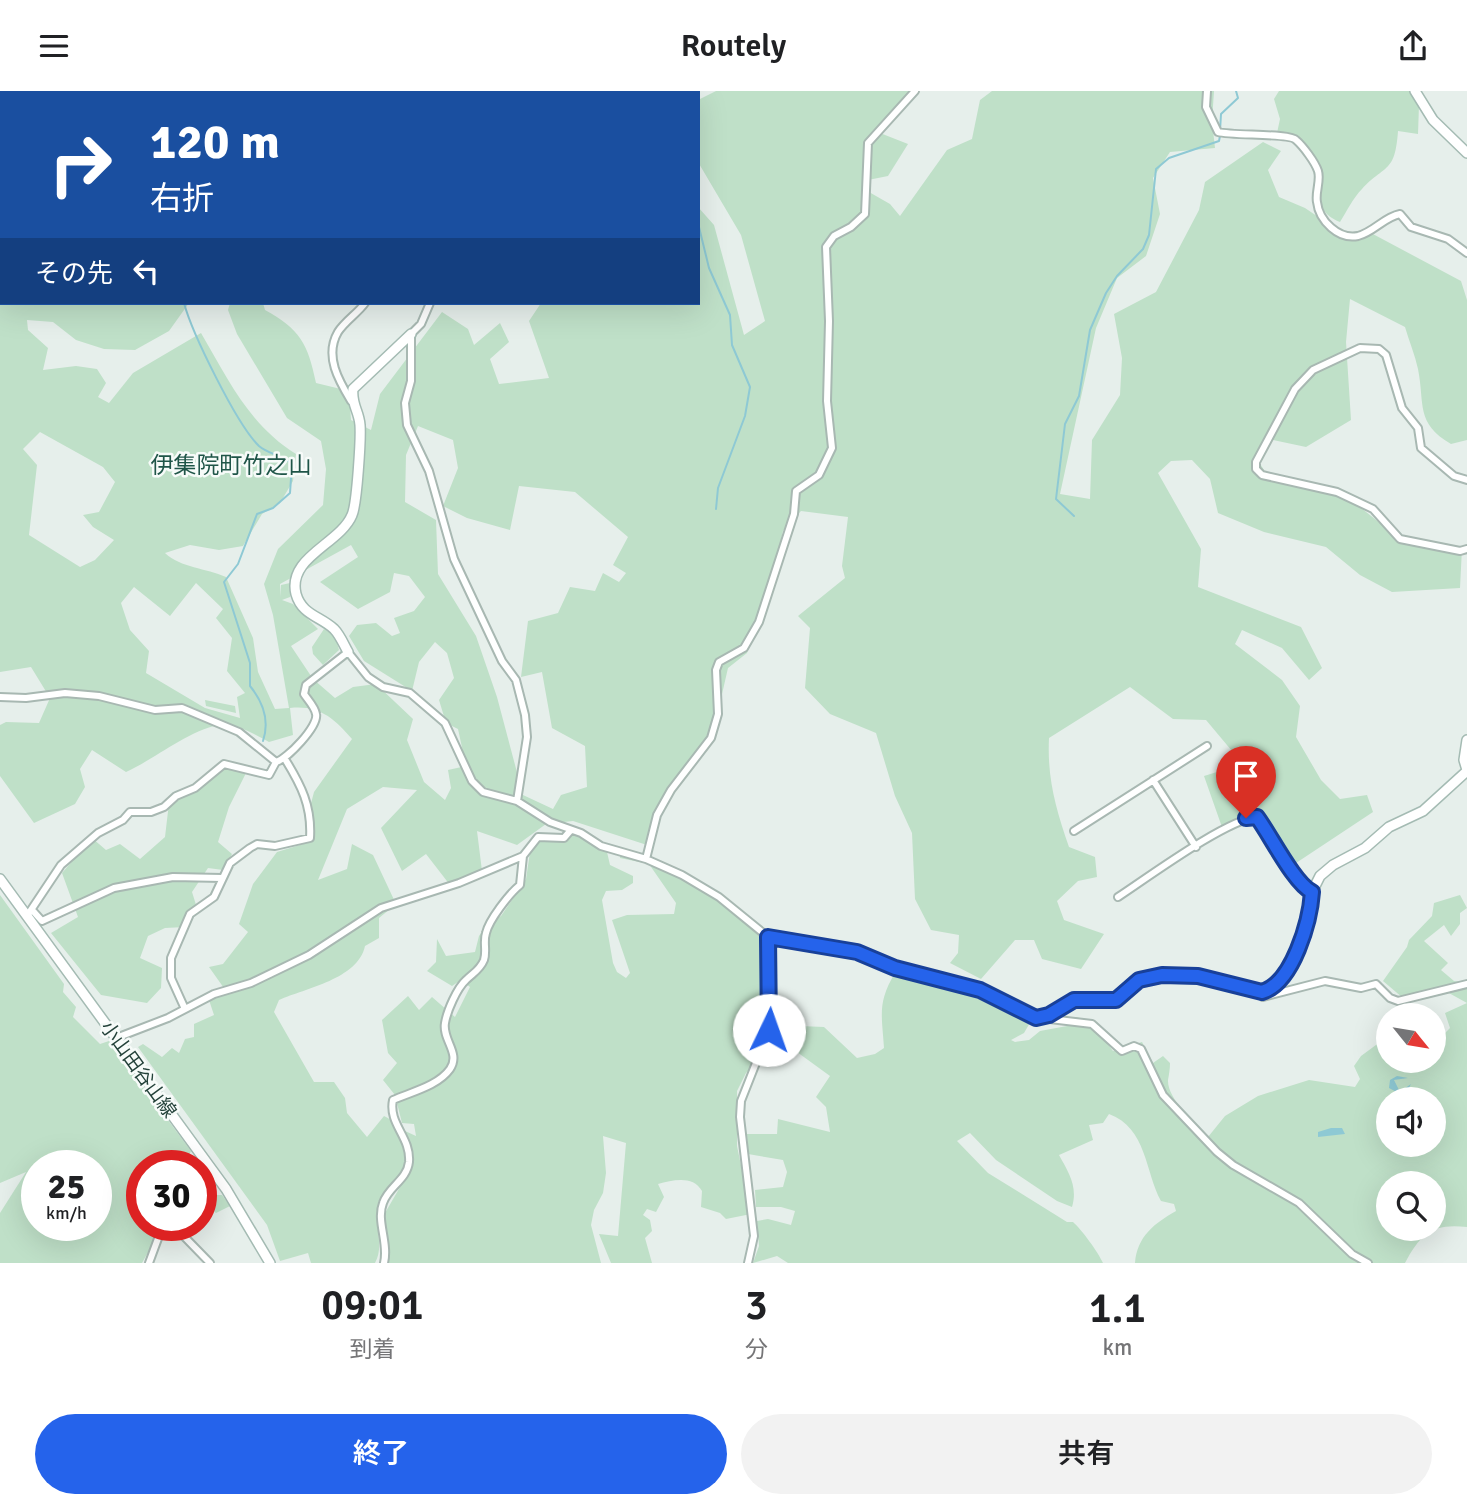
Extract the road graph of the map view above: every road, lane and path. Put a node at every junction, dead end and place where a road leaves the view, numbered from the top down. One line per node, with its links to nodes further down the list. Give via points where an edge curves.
1 (915, 91): 25 (street, via 868,143 866,214 826,247 830,456 819,475 796,491 794,514 759,622 744,648 719,662 718,714 710,738 657,815)
2 (1207, 91): 5 (street, via 1206,107 1221,133 1296,139 1317,169 1319,211 1333,229 1346,236 1364,233 1400,214 1411,227 1448,239)
3 (1415, 91): 4 (street, via 1433,120)
4 (1467, 153)
5 (1467, 253)
6 (363, 305): 9 (street, via 333,343 335,375)
7 (429, 305): 8 (street)
8 (411, 334): 9 (street, via 357,384); 20 (street, via 407,425 429,471 454,559 502,661 516,680 525,715 528,730)
9 (351, 401): 12 (street, via 360,423 354,510 337,535 300,569 295,587 306,611 334,629)
10 (1467, 480): 11 (street, via 1454,476 1421,448 1418,428 1402,408 1386,355 1372,347 1313,370 1295,389 1256,462 1262,475 1337,492 1373,509 1400,539)
11 (1467, 549)
12 (348, 652): 16 (street, via 306,685 304,694 316,720); 20 (street, via 368,677 383,687 410,693 445,723 476,787)
13 (0, 697): 17 (street, via 65,693 155,710 182,708 239,732)
14 (1467, 740): 18 (street)
15 (1207, 746): 19 (street)
16 (285, 759): 17 (street); 27 (street, via 309,804 310,838 275,846 257,844 230,863)
17 (276, 762): 30 (street, via 269,775 224,764 164,807 130,812 61,865)
18 (1467, 771): 28 (street, via 1423,811 1389,827 1365,848 1328,868)
19 (1153, 780): 22 (street); 23 (street)
20 (517, 801): 21 (street)
21 (570, 831): 24 (street, via 564,838 538,837); 25 (street)
22 (1074, 831)
23 (1195, 846): 28 (street, via 1246,818 1257,817 1301,887); 29 (street)
24 (523, 856): 34 (street, via 381,908 323,948); 42 (street, via 520,885 486,930 484,959 464,981 445,1021 444,1032 454,1059 451,1068 417,1091 393,1100 392,1118 407,1143 409,1162 383,1202)
25 (646, 859): 31 (street, via 719,897)
26 (0, 879): 30 (street, 小山田谷山線)
27 (222, 879): 30 (street, via 173,877 114,888 41,921); 34 (street, via 214,897 190,914 171,958 171,978)
28 (1312, 892): 33 (street, via 1307,928 1285,974)
29 (1118, 897)
30 (30, 913): 36 (street, 小山田谷山線)
31 (768, 937): 35 (street, via 857,952 895,968 980,990); 43 (street, via 769,1030 741,1101 740,1117 754,1236)
32 (1467, 984): 33 (street, via 1398,1001 1376,983 1362,988 1325,981 1272,996 1263,997)
33 (1262, 992): 35 (street, via 1198,976 1145,977 1116,1000 1074,1000)
34 (185, 1009): 36 (street)
35 (1040, 1018): 44 (street, via 1092,1024 1122,1051 1133,1046 1141,1049 1163,1095 1217,1152 1298,1203 1352,1254)
36 (116, 1038): 41 (street, 小山田谷山線, via 226,1189)
37 (157, 1241): 39 (street)
38 (189, 1241): 40 (street)
39 (149, 1263)
40 (210, 1263)
41 (270, 1263)
42 (384, 1263)
43 (748, 1263)
44 (1368, 1263)

